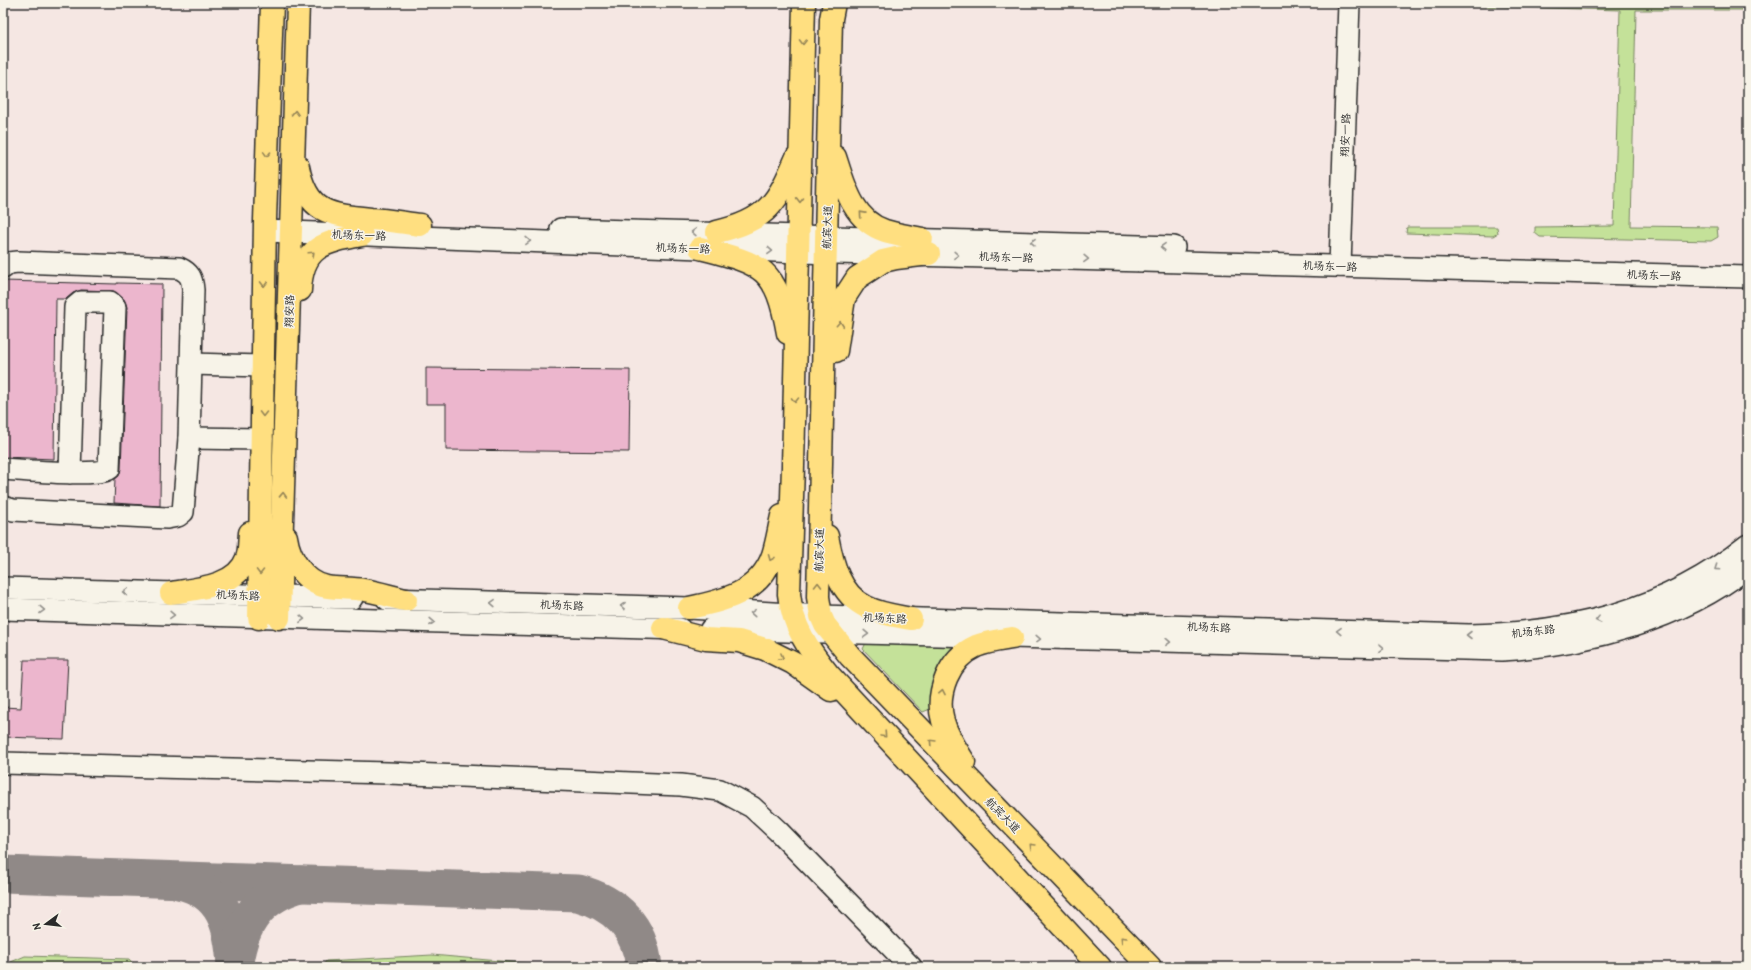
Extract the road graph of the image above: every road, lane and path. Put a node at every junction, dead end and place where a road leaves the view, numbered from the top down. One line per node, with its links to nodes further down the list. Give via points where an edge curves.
1 (257, 3): 7 (main road)
2 (272, 3): 7 (main road, 翔安路)
3 (298, 3): 9 (main road, 翔安路, one-way to 3)
4 (804, 3): 10 (main road, one-way to 10)
5 (834, 3): 8 (main road, 航宾大道, via 831,19)
6 (1350, 3): 20 (street, 翔安一路)
7 (270, 54): 12 (main road, 翔安路, one-way to 12)
8 (830, 140): 17 (main road, 航宾大道); 18 (main road, one-way to 8, via 885,232 868,222 845,190)
9 (294, 145): 11 (main road, via 306,193 323,211 340,216); 13 (main road, 翔安路)
10 (801, 148): 14 (main road, via 781,193 768,208 738,228); 16 (main road, one-way to 16)
11 (420, 225): 13 (street, 机场东一路); 14 (street, 机场东一路, one-way to 11)
12 (265, 226): 13 (street, 机场东一路); 26 (main road, 翔安路, one-way to 26)
13 (291, 227): 15 (street, 机场东一路); 24 (main road, 翔安路)
14 (718, 232): 16 (street, 机场东一路)
15 (362, 235): 19 (street, 机场东一路, one-way to 19); 24 (main road, one-way to 15, via 299,316 301,277 307,259 334,241)
16 (799, 243): 17 (street, 机场东一路); 19 (street, 机场东一路, one-way to 16); 27 (main road)
17 (827, 244): 18 (street, 机场东一路); 28 (main road, 航宾大道)
18 (926, 247): 20 (street, 机场东一路); 28 (main road, one-way to 18, via 839,340 844,298 850,287 857,278 883,261)
19 (700, 248): 27 (main road, via 745,260 762,270 773,282 784,311)
20 (1341, 259): 21 (street, 机场东一路); 23 (street, 机场东一路)
21 (1748, 267)
22 (3, 268): 25 (street, via 9,263 18,262 179,268 188,271 192,278 193,290)
23 (1748, 277)
24 (287, 358): 36 (main road, 翔安路, one-way to 24)
25 (192, 364): 26 (street); 29 (street)
26 (263, 366): 30 (main road, 翔安路, one-way to 30)
27 (796, 375): 31 (main road, one-way to 31)
28 (823, 402): 34 (main road, 航宾大道)
29 (189, 438): 30 (street); 35 (street, via 184,509 178,516 167,518 13,510)
30 (262, 447): 41 (main road, via 252,487 249,549 243,566 218,584); 42 (main road, 翔安路, one-way to 42)
31 (794, 466): 37 (main road, via 799,541 805,544 811,542); 44 (main road, one-way to 44, via 773,555 763,574 745,591 733,597); 48 (main road, via 788,594)
32 (3, 469): 33 (street)
33 (70, 472): 33 (street, via 103,472 109,469 115,307 110,302 80,302 75,307)
34 (820, 494): 37 (main road, 航宾大道); 47 (main road, via 833,562 844,586 857,602 865,607)
35 (3, 507)
36 (282, 516): 42 (main road, 翔安路); 43 (main road, via 291,554 298,568 315,583 326,587 364,590)
37 (819, 521): 49 (main road, 航宾大道, one-way to 37, via 818,597)
38 (1748, 545): 47 (street, 机场东路, one-way to 47, via 1710,572 1680,589 1618,614 1565,627 1503,634)
39 (1748, 567): 51 (street, 机场东路, one-way to 39, via 1471,651 1534,648 1594,638 1652,619 1718,587)
40 (3, 588): 41 (street, 机场东路, one-way to 40)
41 (171, 593): 42 (street, 机场东路)
42 (270, 596): 43 (street, 机场东路); 46 (main road, 翔安路)
43 (406, 600): 44 (street, 机场东路, one-way to 43)
44 (689, 608): 48 (street, 机场东路, one-way to 44)
45 (3, 609): 46 (street, 机场东路, one-way to 46)
46 (269, 618): 50 (street, 机场东路, one-way to 50)
47 (911, 619): 49 (street, 机场东路)
48 (795, 623): 49 (street, 机场东路); 50 (street, 机场东路); 52 (main road, via 829,676)
49 (825, 624): 51 (street, 机场东路, one-way to 51); 54 (main road, 航宾大道, one-way to 49, via 855,662)
50 (662, 628): 52 (main road, one-way to 52, via 706,639 739,641 779,655 807,672)
51 (1012, 638): 54 (main road, one-way to 51, via 947,734 942,721 941,695 949,672 965,652 986,642)
52 (868, 718): 56 (main road, one-way to 56)
53 (3, 763): 55 (street, via 436,775 681,785 720,790 752,807 778,831)
54 (990, 801): 57 (main road, 航宾大道, one-way to 54)
55 (911, 967)
56 (1100, 967)
57 (1150, 967)

